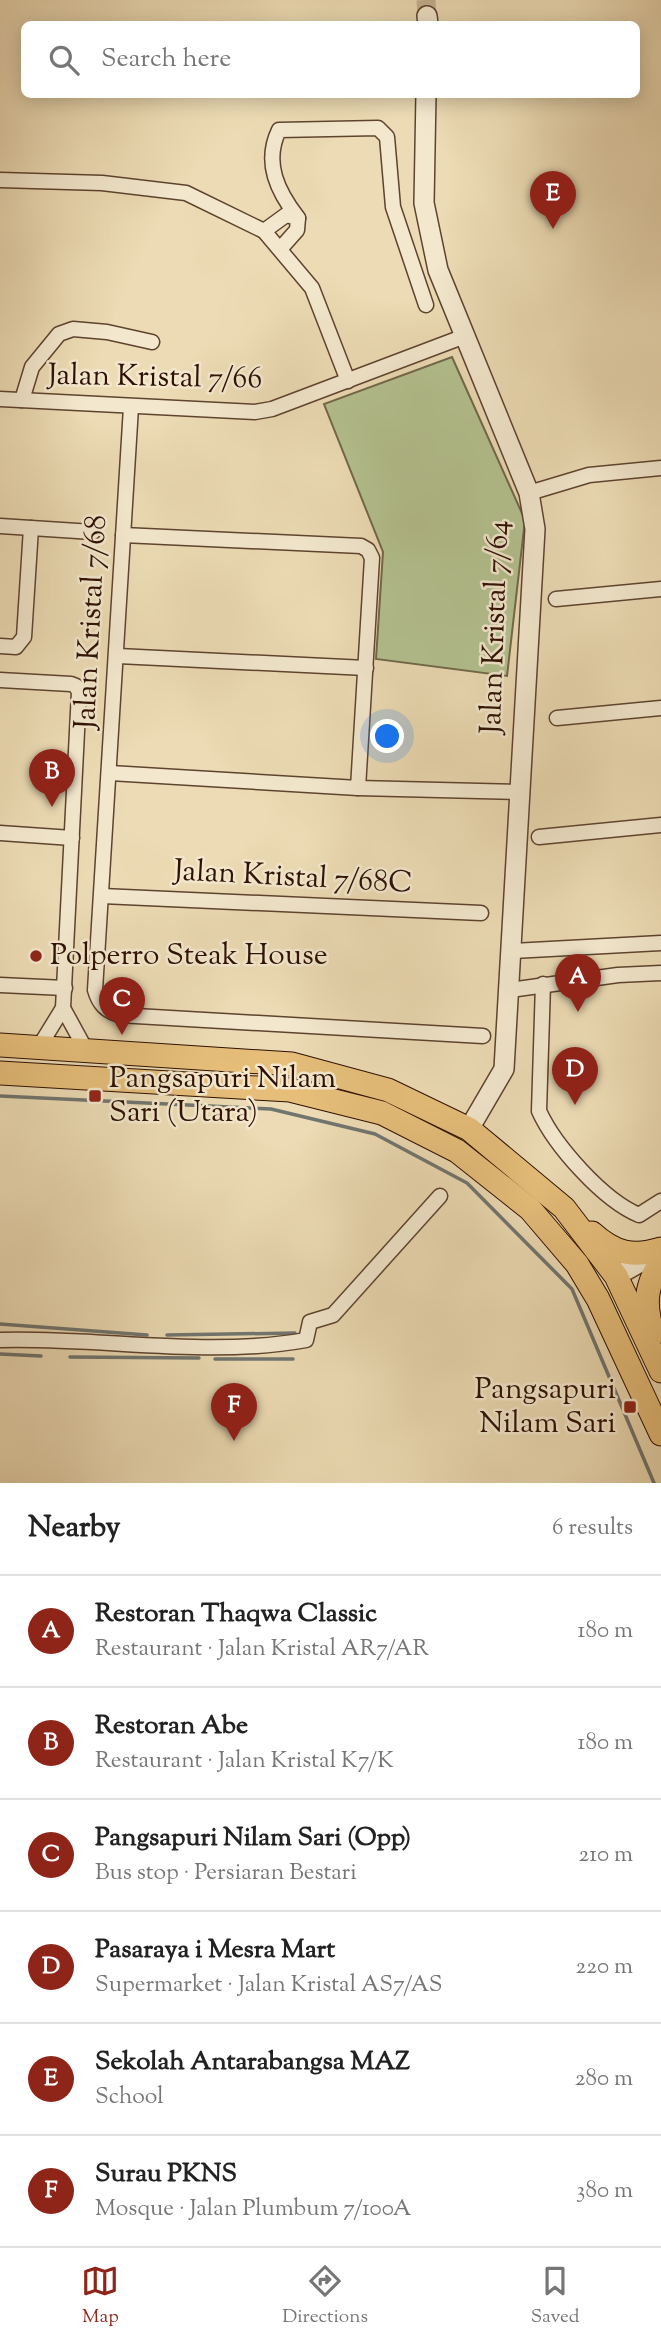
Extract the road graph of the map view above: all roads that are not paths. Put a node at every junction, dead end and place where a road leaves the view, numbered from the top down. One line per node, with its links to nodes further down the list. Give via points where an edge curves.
1 (426, 98): 7 (street, Jalan Kristal 7/64, via 424,203 438,270)
2 (0, 180): 4 (street, via 102,183 186,193)
3 (298, 219): 4 (street, via 286,215); 5 (street, via 297,230); 6 (street, via 273,178 279,130 378,128 387,137 393,207)
4 (264, 231): 5 (street)
5 (281, 248): 9 (street, via 312,288)
6 (426, 306)
7 (464, 336): 9 (street, Jalan Kristal 7/66); 14 (street, Jalan Kristal 7/64)
8 (152, 342): 11 (street, via 73,329 59,334 32,366)
9 (348, 381): 12 (street, Jalan Kristal 7/66, via 255,412)
10 (0, 399): 11 (street, Jalan Kristal 7/66)
11 (22, 400): 12 (street, Jalan Kristal 7/66)
12 (131, 407): 18 (street, Jalan Kristal 7/68)
13 (661, 468): 14 (street, via 589,475)
14 (529, 493): 29 (street, Jalan Kristal 7/64, via 535,529)
15 (0, 526): 16 (street)
16 (31, 528): 17 (street); 21 (street, via 24,637 16,646)
17 (93, 532)
18 (123, 535): 22 (street, Jalan Kristal 7/68); 23 (street, via 361,546 372,558)
19 (661, 589): 20 (street)
20 (556, 599)
21 (0, 646)
22 (118, 656): 23 (street); 27 (street, Jalan Kristal 7/68)
23 (366, 668): 28 (street)
24 (0, 680): 33 (street, via 71,684 79,692)
25 (661, 708): 26 (street)
26 (557, 718)
27 (110, 773): 28 (street); 34 (street, Jalan Kristal 7/68)
28 (358, 788): 29 (street)
29 (519, 792): 37 (street, Jalan Kristal 7/64)
30 (661, 825): 32 (street)
31 (0, 833): 33 (street)
32 (539, 836)
33 (72, 838): 41 (street)
34 (103, 895): 35 (street, Jalan Kristal 7/68C); 44 (street, Jalan Kristal 7/68, via 95,990 103,1007 119,1015)
35 (481, 913)
36 (661, 943): 37 (street)
37 (513, 951): 42 (street, Jalan Kristal 7/64)
38 (661, 973): 39 (street)
39 (544, 984): 42 (street); 53 (street, via 539,1111 547,1128 623,1208 639,1215)
40 (0, 985): 41 (street)
41 (65, 988): 43 (street)
42 (510, 990): 51 (street, Jalan Kristal 7/64, via 504,1069)
43 (63, 1008): 46 (street); 47 (street)
44 (483, 1035)
45 (0, 1045): 46 (main road)
46 (39, 1046): 47 (main road)
47 (86, 1050): 51 (main road, via 292,1064 388,1090)
48 (0, 1073): 49 (main road)
49 (28, 1074): 50 (main road); 61 (main road, via 290,1090 382,1113 457,1152 530,1209 577,1264)
50 (0, 1080)
51 (468, 1129): 54 (main road)
52 (440, 1196): 58 (street, via 333,1315 310,1322 306,1340 209,1347)
53 (661, 1201)
54 (564, 1208): 55 (main road, via 614,1250 644,1254); 57 (main road)
55 (661, 1250): 57 (street)
56 (661, 1261): 59 (main road, via 646,1294)
57 (616, 1276): 60 (main road); 61 (main road, via 617,1307 644,1370)
58 (0, 1340)
59 (661, 1360)
60 (661, 1371)
61 (652, 1411): 62 (main road)
62 (661, 1434)

